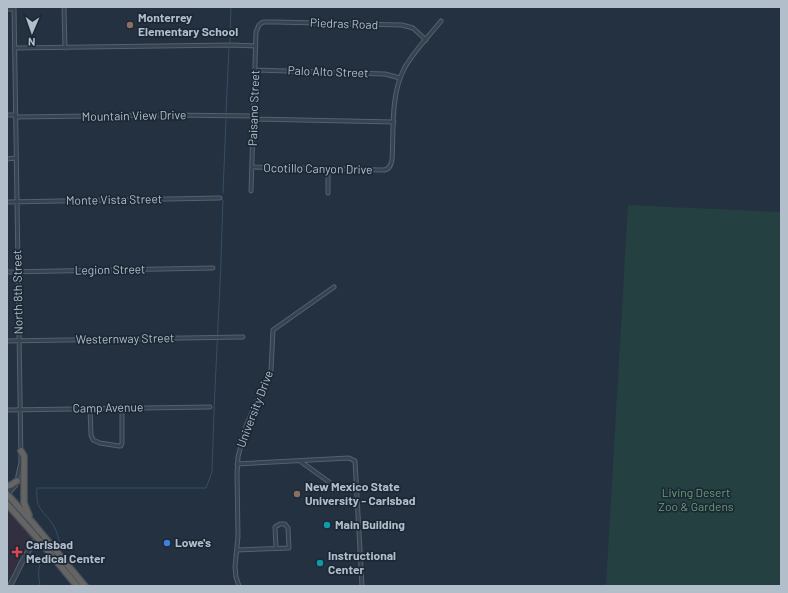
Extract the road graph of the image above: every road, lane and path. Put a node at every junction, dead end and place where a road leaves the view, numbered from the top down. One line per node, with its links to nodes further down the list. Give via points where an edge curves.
1 (64, 7): 9 (street)
2 (14, 8): 3 (street); 8 (street, North 8th Street)
3 (7, 9)
4 (442, 21): 6 (street, Ocotillo Canyon Drive)
5 (259, 25): 6 (street, Piedras Road, via 264,22 275,22 398,25 413,28); 7 (street, Paisano Street)
6 (426, 40): 11 (street, Ocotillo Canyon Drive, via 407,64)
7 (256, 46): 9 (street); 10 (street, Paisano Street)
8 (14, 48): 9 (street); 13 (street, North 8th Street)
9 (65, 48)
10 (255, 70): 11 (street, Palo Alto Street, via 385,74); 14 (street, Paisano Street)
11 (400, 78): 15 (street, Ocotillo Canyon Drive)
12 (7, 115): 13 (street, Mountain View Drive)
13 (15, 116): 14 (street, Mountain View Drive); 16 (street, North 8th Street)
14 (254, 117): 15 (street, Mountain View Drive); 18 (street, Paisano Street)
15 (394, 122): 19 (street, Ocotillo Canyon Drive, via 392,160 388,169)
16 (16, 158): 17 (street); 24 (street, North 8th Street)
17 (7, 159)
18 (252, 168): 19 (street, Ocotillo Canyon Drive); 20 (street, Paisano Street)
19 (328, 169): 21 (street)
20 (251, 191)
21 (328, 193)
22 (220, 198): 24 (street, Monte Vista Street)
23 (7, 202): 24 (street, Monte Vista Street)
24 (16, 202): 26 (street, North 8th Street)
25 (213, 268): 26 (street, Legion Street)
26 (18, 271): 27 (street, Legion Street); 31 (street, North 8th Street)
27 (7, 272)
28 (334, 287): 39 (street, University Drive, via 273,330 271,370 246,426)
29 (243, 337): 31 (street, Westernway Street)
30 (7, 341): 31 (street, Westernway Street)
31 (19, 341): 36 (street, North 8th Street)
32 (210, 407): 33 (street, Camp Avenue)
33 (122, 408): 34 (street, Camp Avenue); 34 (street, via 121,446 93,440)
34 (90, 409): 36 (street, Camp Avenue)
35 (7, 410): 36 (street, Camp Avenue)
36 (21, 410): 37 (street, North 8th Street)
37 (21, 451): 40 (street, North 8th Street); 45 (highway, via 24,456 24,503)
38 (300, 461): 39 (street); 42 (street); 54 (street, via 349,458 355,461)
39 (237, 464): 49 (street, University Drive)
40 (17, 481): 41 (highway); 43 (street, North 8th Street)
41 (7, 486)
42 (337, 490)
43 (7, 494): 45 (highway)
44 (7, 504): 47 (highway)
45 (33, 522): 46 (highway)
46 (43, 534): 47 (street); 52 (highway)
47 (38, 539): 50 (street, via 25,556); 51 (highway)
48 (276, 548): 48 (street, via 275,527 282,523 288,528 289,548); 49 (street)
49 (237, 550): 53 (street, University Drive, via 236,573)
50 (10, 586)
51 (77, 586)
52 (85, 586)
53 (239, 586)
54 (362, 586)

